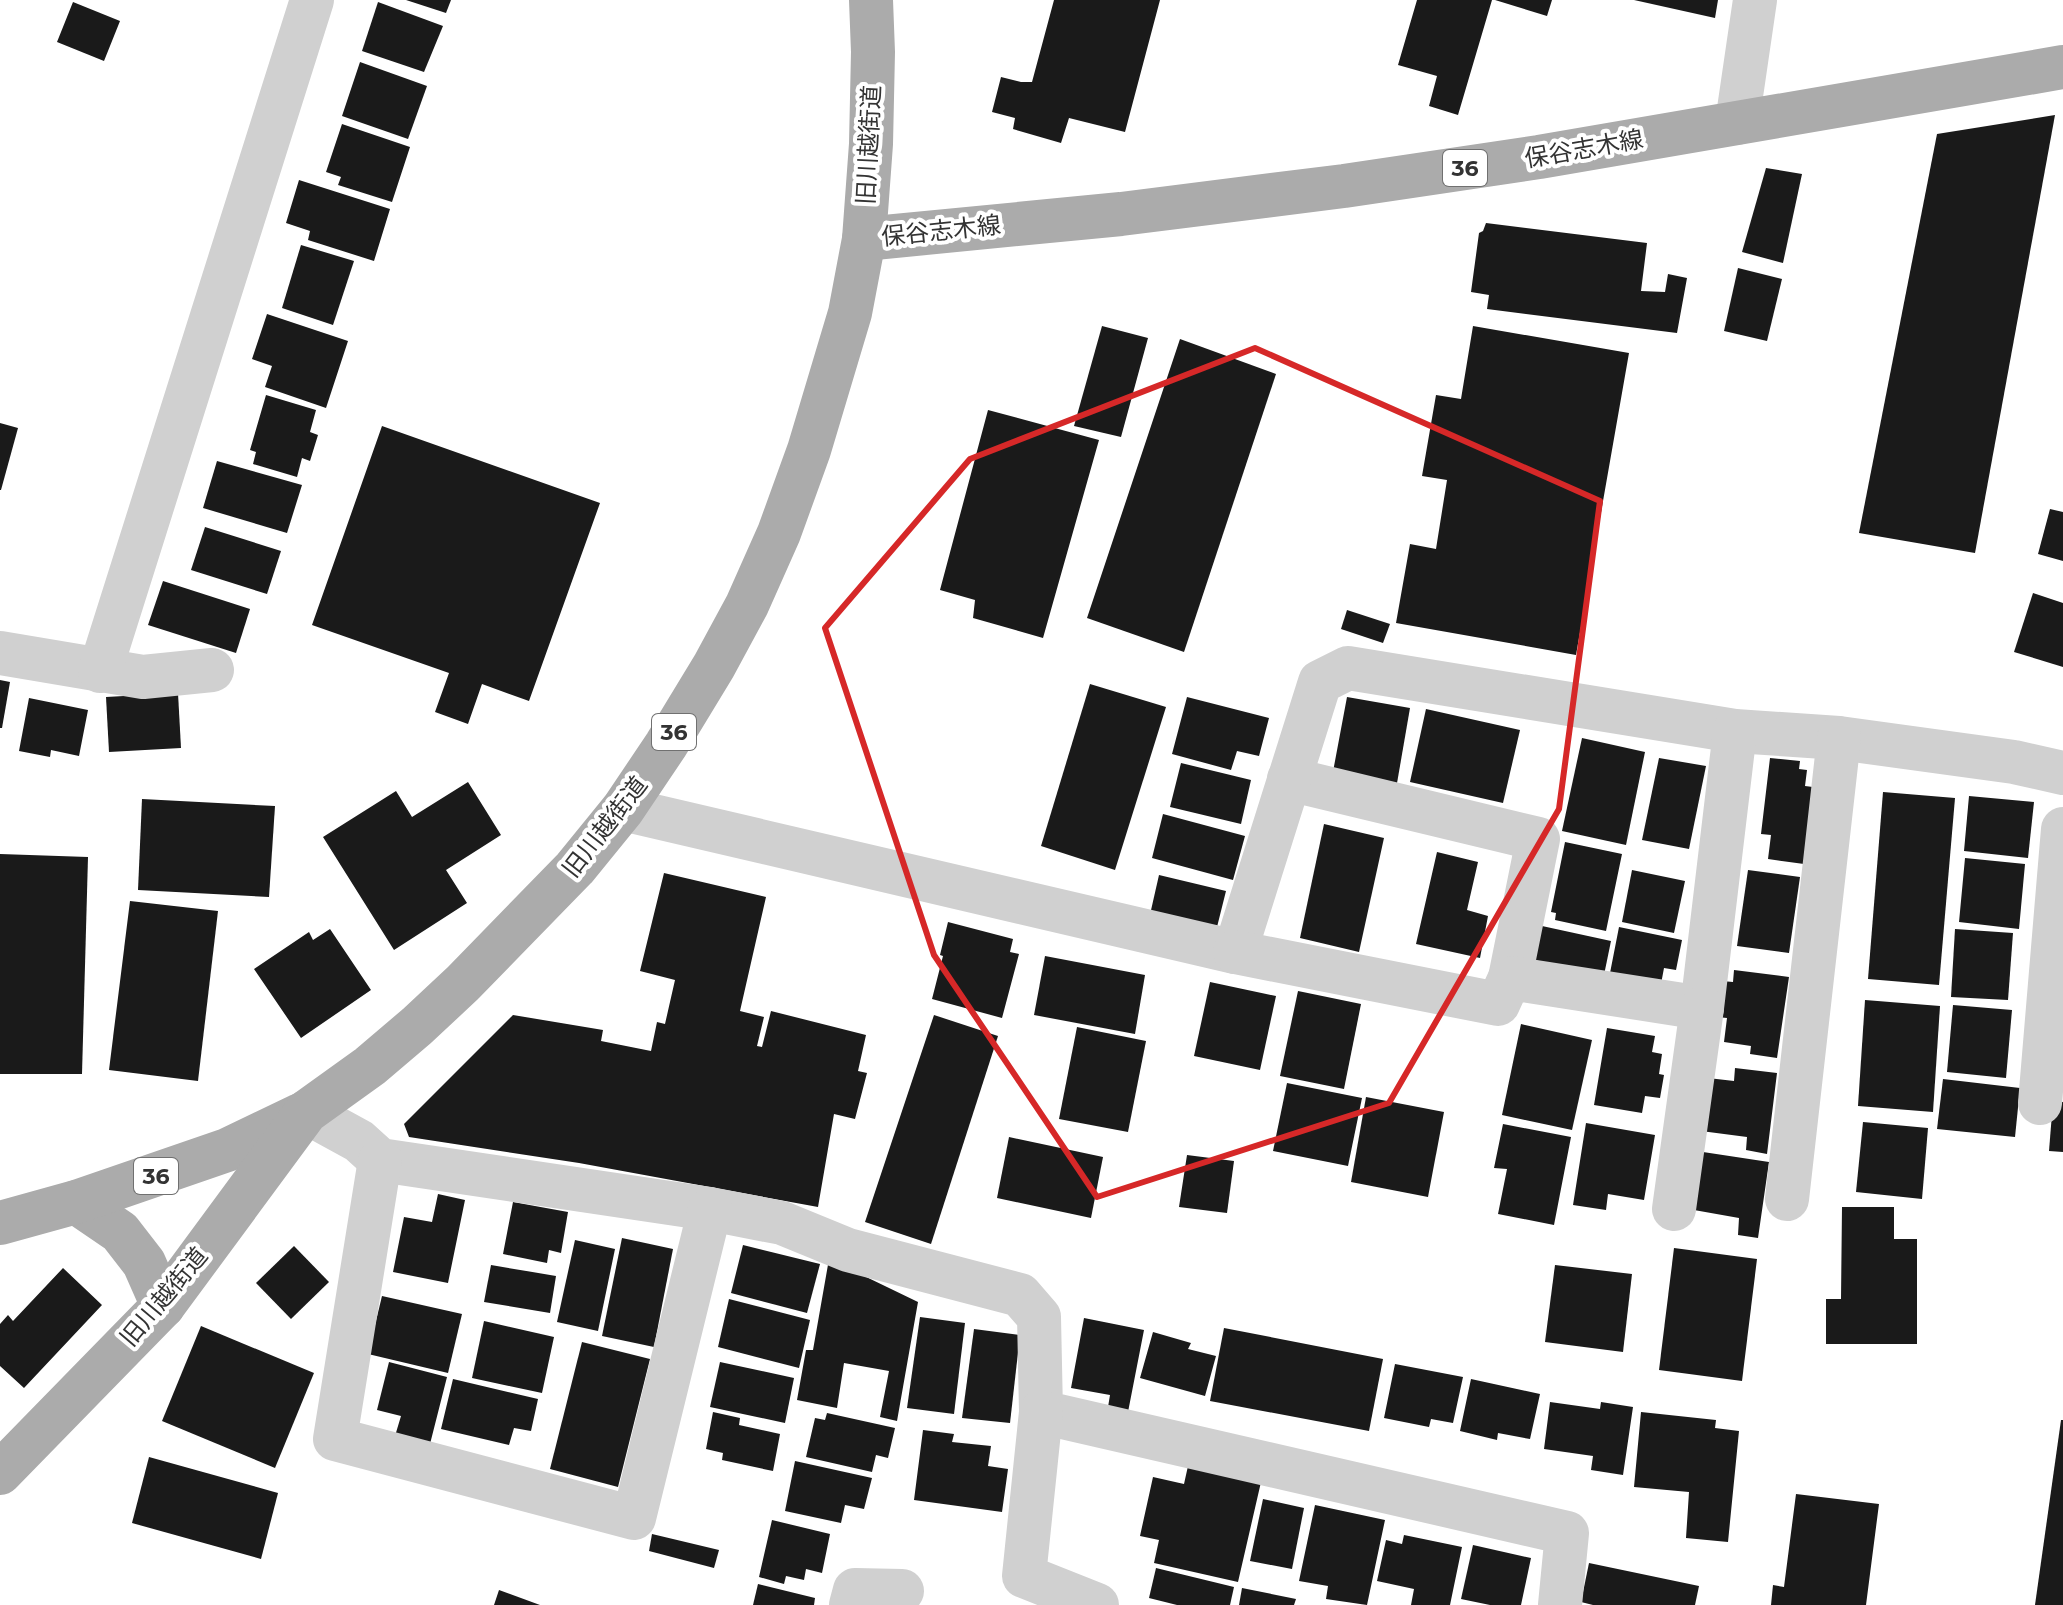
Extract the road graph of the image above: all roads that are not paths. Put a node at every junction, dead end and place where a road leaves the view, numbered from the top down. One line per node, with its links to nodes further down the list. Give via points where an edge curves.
1 (312, 0): 9 (street)
2 (871, 0): 6 (main road, 旧川越街道)
3 (1755, 0): 5 (street)
4 (2063, 67): 5 (main road, 保谷志木線 / 36)
5 (1737, 123): 6 (main road, 保谷志木線 / 36, via 1344,186)
6 (864, 239): 14 (main road, 旧川越街道 / 36, via 850,313 779,533 714,666)
7 (0, 653): 9 (street)
8 (212, 670): 9 (street, via 143,677)
9 (100, 671)
10 (1735, 731): 11 (street); 13 (street, via 1348,668 1320,682); 18 (street)
11 (1839, 738): 12 (street); 22 (street)
12 (2063, 773)
13 (1289, 779): 16 (street); 17 (street, via 1538,839)
14 (623, 809): 16 (street); 20 (main road, 旧川越街道 / 36, via 575,868 463,983 370,1066)
15 (2063, 829): 19 (street)
16 (1235, 952): 17 (street, via 1498,1004)
17 (1510, 978): 18 (street)
18 (1702, 1008): 25 (street)
19 (2040, 1103)
20 (306, 1112): 21 (street, via 359,1141); 23 (main road, 36, via 227,1150); 27 (main road, 旧川越街道)
21 (380, 1160): 24 (street); 24 (street, via 335,1439 634,1518)
22 (1787, 1199)
23 (76, 1202): 26 (main road, 36); 27 (main road, via 120,1232 144,1263)
24 (710, 1209): 28 (street, via 782,1223 848,1250 1020,1295 1039,1317)
25 (1674, 1209)
26 (0, 1223)
27 (163, 1306): 29 (main road, 旧川越街道)
28 (1041, 1412): 32 (street, via 1024,1576); 33 (street, via 1567,1533)
29 (0, 1473)
30 (902, 1591): 31 (street, via 855,1590)
31 (851, 1605)
32 (1097, 1605)
33 (1560, 1605)

